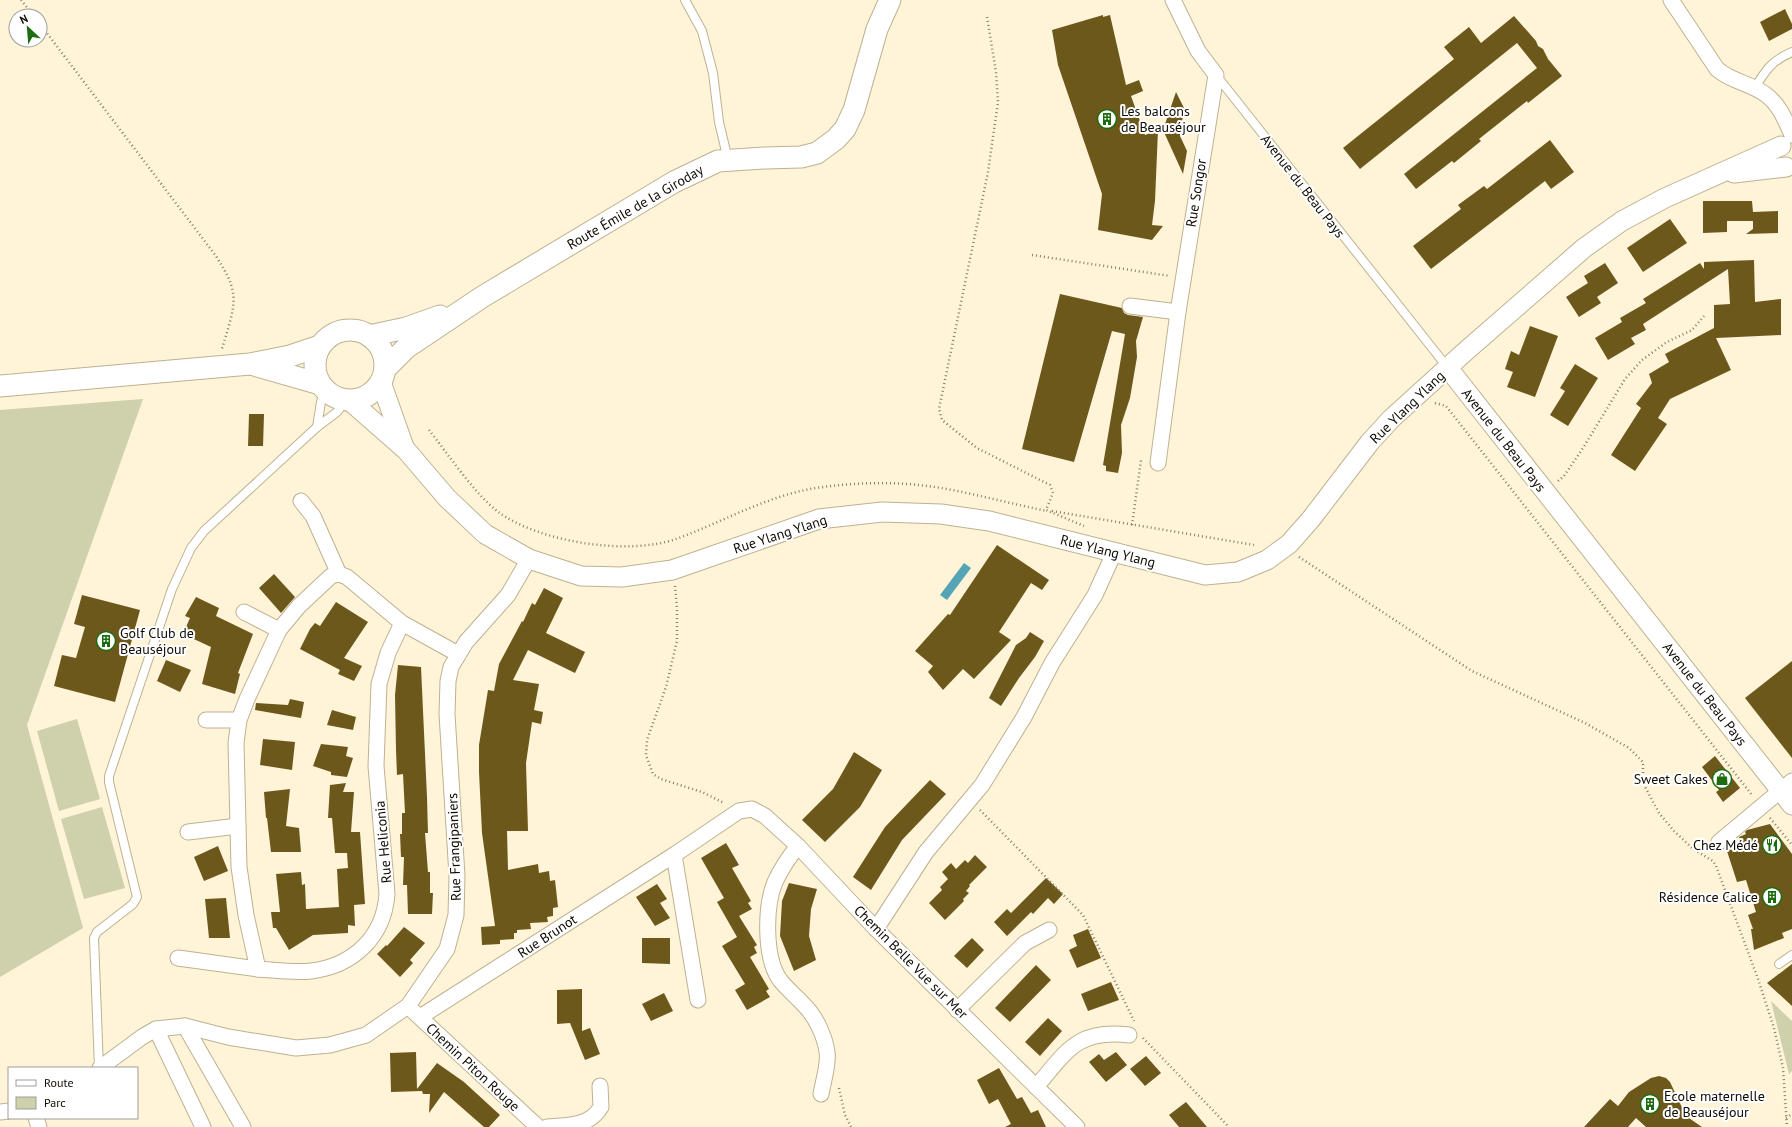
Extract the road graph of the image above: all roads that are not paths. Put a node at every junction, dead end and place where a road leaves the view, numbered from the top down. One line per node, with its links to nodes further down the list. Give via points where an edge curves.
1 (685, 0): 9 (lane, via 702,31 713,73 719,122)
2 (890, 0): 9 (main road, Route Émile de la Giroday, via 877,29 854,110 846,129 836,140 817,153 800,157)
3 (1173, 0): 6 (street, via 1198,51)
4 (1671, 0): 7 (street, via 1718,69 1728,78)
5 (1791, 53): 7 (lane, via 1778,58 1767,68)
6 (1216, 75): 14 (street, Rue Songor); 18 (lane, Avenue du Beau Pays)
7 (1754, 89): 8 (street, via 1764,93 1778,106)
8 (1788, 139): 10 (street, via 1780,153); 11 (street, Rue Ylang Ylang)
9 (728, 160): 12 (main road, Route Émile de la Giroday, via 711,164 674,182)
10 (1790, 170): 11 (street, Rue Ylang Ylang)
11 (1717, 175): 18 (street, Rue Ylang Ylang, via 1622,221 1584,248)
12 (482, 296): 15 (main road, via 433,320); 19 (main road, via 406,348)
13 (1130, 306): 14 (street)
14 (1178, 312): 25 (street, Rue Songor)
15 (369, 336): 16 (main road, via 359,331 337,332); 19 (main road, via 382,350)
16 (320, 346): 17 (main road, via 290,356); 21 (main road, via 315,365 316,375)
17 (250, 364): 20 (main road); 21 (main road)
18 (1448, 368): 27 (street, Rue Ylang Ylang, via 1370,442 1312,520 1289,544 1267,560 1238,572 1205,575); 36 (street, Avenue du Beau Pays, via 1544,491)
19 (383, 375): 22 (main road, via 367,396); 24 (street)
20 (0, 386)
21 (323, 387): 22 (main road, via 332,395); 23 (lane)
22 (348, 400): 23 (lane); 24 (street)
23 (317, 427): 57 (lane, via 204,531 191,548 172,589 109,776 137,897 133,904 97,932 94,938)
24 (406, 450): 28 (street, Rue Ylang Ylang, via 447,498 484,534)
25 (1158, 463)
26 (301, 501): 29 (street, via 313,516)
27 (1114, 553): 28 (street, Rue Ylang Ylang, via 989,522 941,514 882,512 819,518 672,570 622,577 581,576); 44 (street, via 1095,595 1052,663 1007,744 970,800 926,852)
28 (529, 559): 33 (street, Rue Frangipaniers, via 508,595)
29 (339, 574): 31 (street); 32 (street, via 325,581)
30 (244, 612): 32 (street)
31 (402, 623): 33 (street); 49 (street, Rue Heliconia, via 388,653 379,684 376,766 387,894 386,910 379,928 368,943 349,958 330,968 309,972)
32 (279, 630): 35 (street)
33 (458, 654): 51 (street, Rue Frangipaniers, via 448,681 447,714 457,876 456,915 447,949)
34 (206, 720): 35 (street)
35 (239, 720): 39 (street, via 236,743)
36 (1786, 786): 37 (street, Avenue du Beau Pays); 41 (street)
37 (1792, 806)
38 (739, 811): 42 (street, Chemin Belle Vue sur Mer, via 752,809 765,816); 43 (street, Rue Brunot)
39 (238, 826): 40 (street); 49 (street, via 239,867)
40 (188, 832)
41 (1719, 842)
42 (798, 846): 44 (street, Chemin Belle Vue sur Mer); 61 (street, via 775,882 768,914 769,947 779,979 807,1007 824,1039 828,1054)
43 (674, 855): 50 (street); 53 (street, Rue Brunot)
44 (876, 929): 52 (street, Chemin Belle Vue sur Mer)
45 (1049, 930): 52 (street, via 1025,943)
46 (1792, 955): 48 (lane)
47 (178, 958): 49 (street, Rue Heliconia)
48 (1779, 964)
49 (258, 969)
50 (698, 1000)
51 (408, 1006): 53 (street, Chemin Piton Rouge); 54 (street, Rue Frangipaniers, via 366,1035 330,1045 296,1048 228,1037)
52 (957, 1010): 60 (street, Chemin Belle Vue sur Mer)
53 (420, 1017): 65 (street, Chemin Piton Rouge)
54 (185, 1026): 55 (street, Rue Frangipaniers); 64 (street)
55 (156, 1029): 58 (street, Rue Frangipaniers); 63 (street)
56 (1135, 1032): 60 (street, via 1097,1034 1085,1038 1073,1046)
57 (100, 1067)
58 (101, 1067)
59 (600, 1086): 66 (street, via 601,1107 591,1118 578,1124)
60 (1036, 1087): 62 (street, Chemin Belle Vue sur Mer)
61 (821, 1094)
62 (1074, 1126)
63 (203, 1127)
64 (243, 1127)
65 (538, 1127)
66 (547, 1127)

